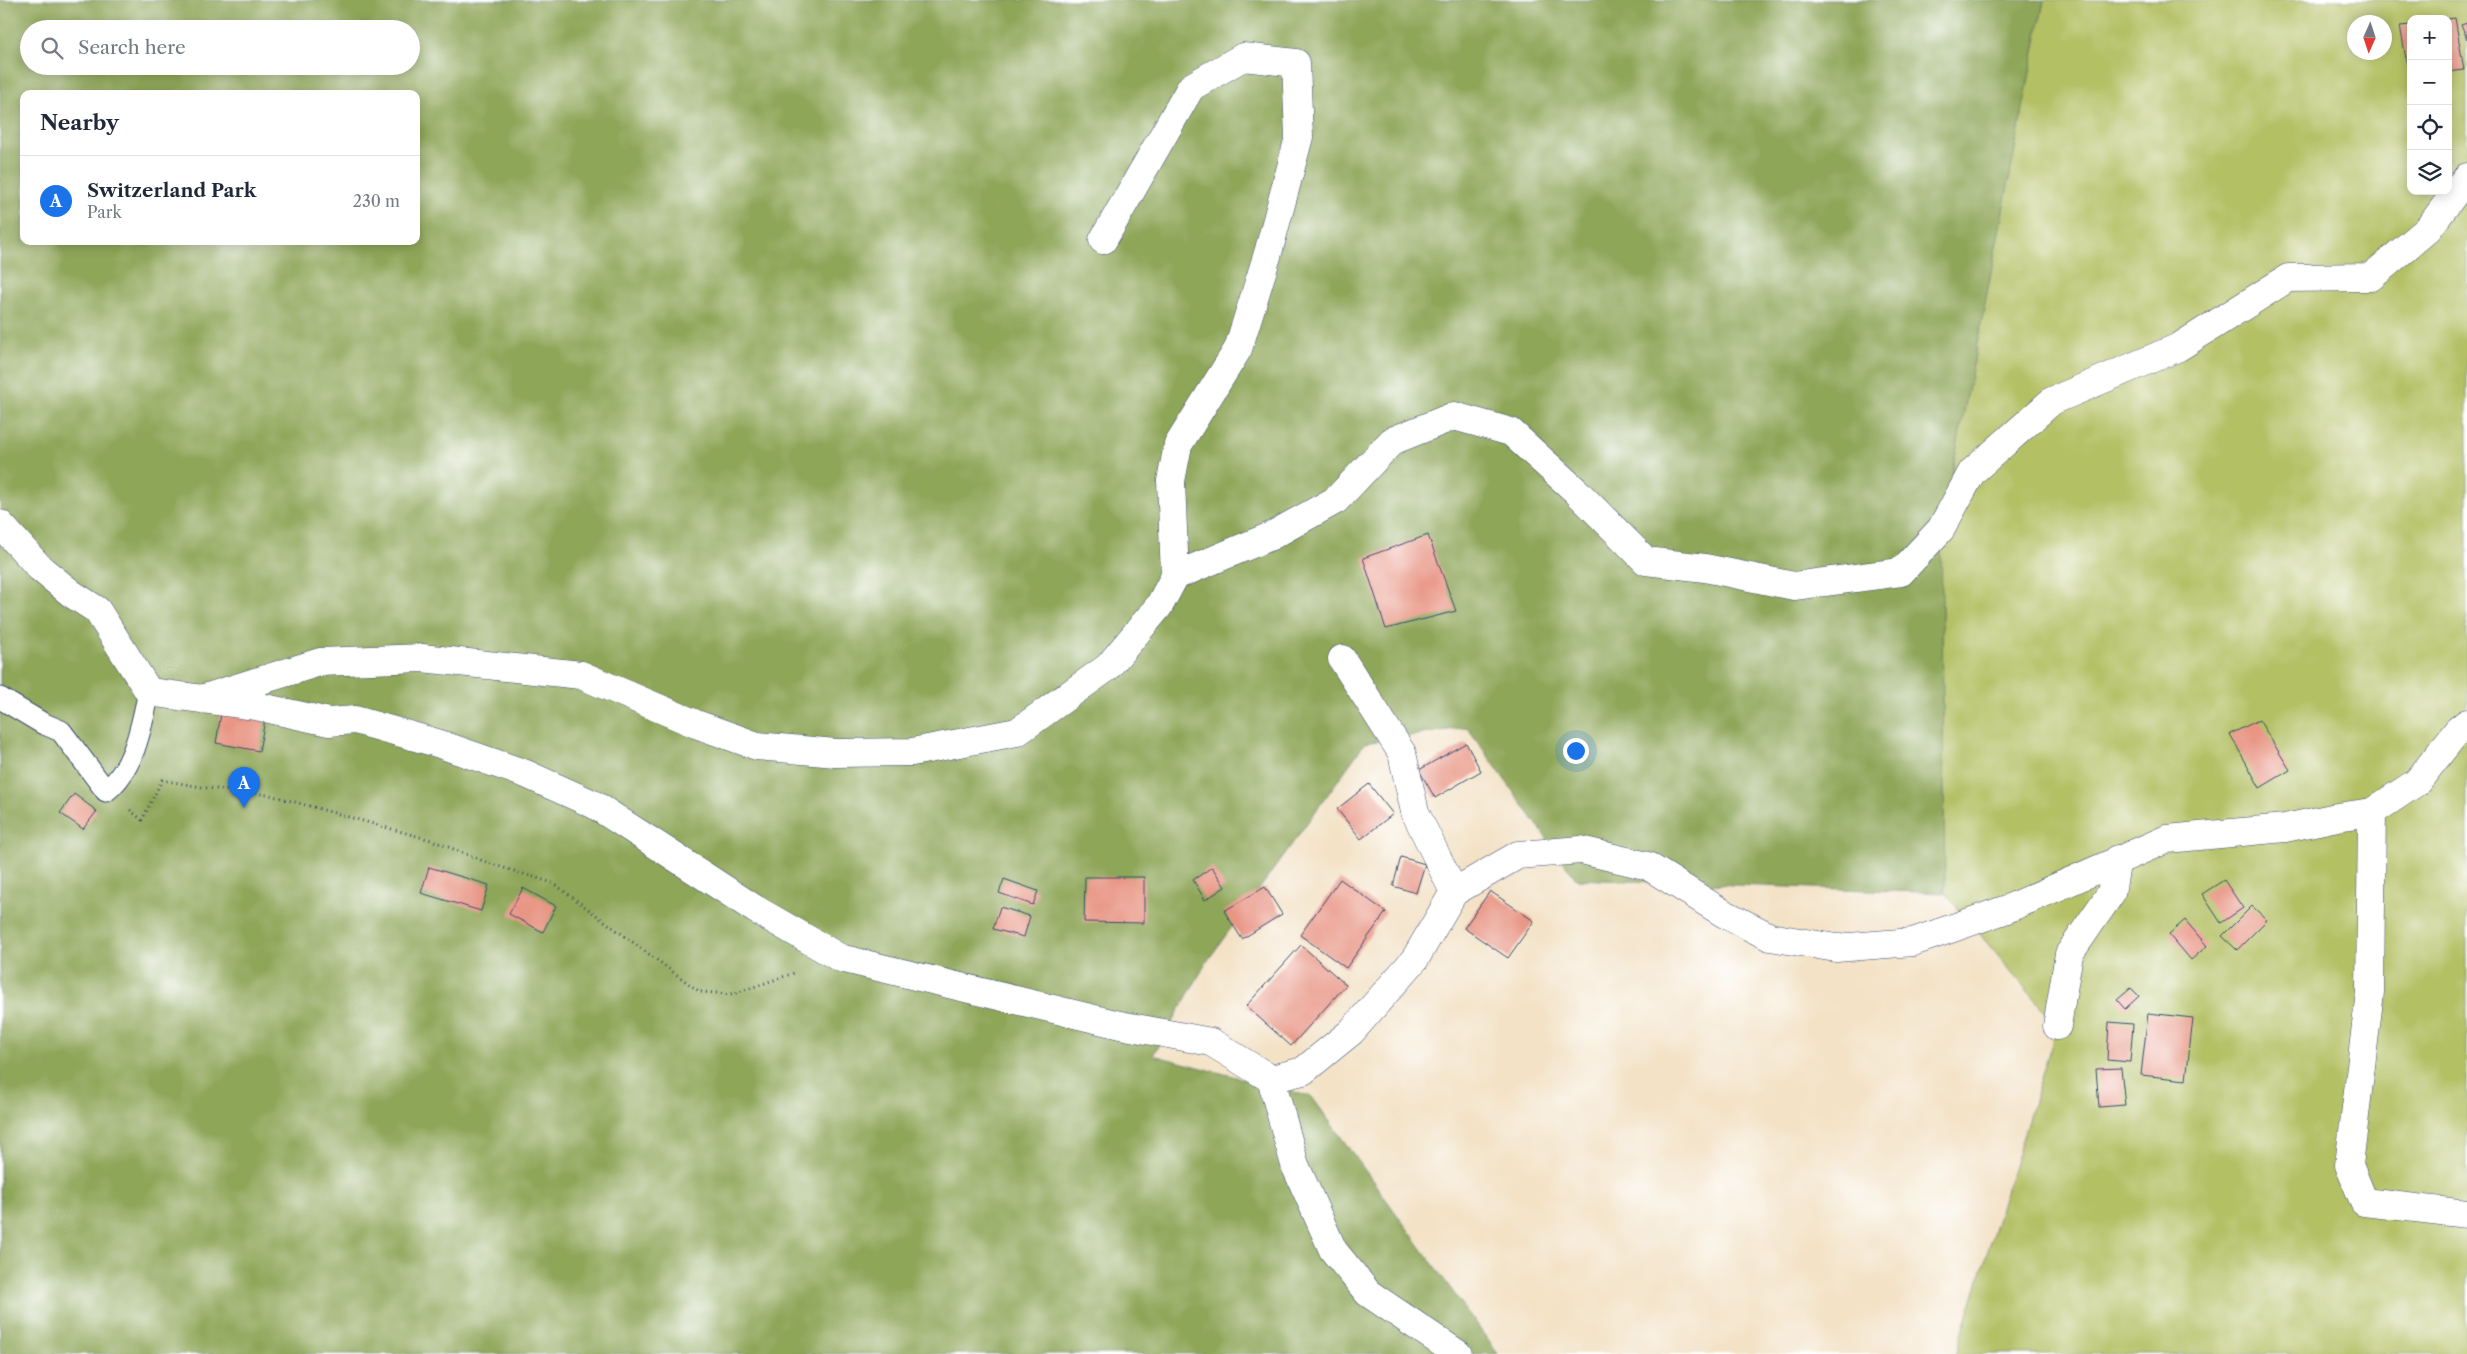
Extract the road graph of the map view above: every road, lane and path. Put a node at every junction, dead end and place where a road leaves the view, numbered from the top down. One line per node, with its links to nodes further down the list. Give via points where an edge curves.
1 (2467, 177): 4 (street, via 2428,229 2371,277 2288,278 2178,346 2052,401 1972,472 1941,529 1901,572 1794,586 1705,568 1646,561 1511,432 1454,416 1392,441 1336,500 1271,536)
2 (1103, 240): 4 (street, via 1192,87 1243,57 1296,63 1298,137 1268,254 1238,349 1178,445 1171,481)
3 (0, 524): 6 (street, via 40,568 98,610)
4 (1175, 576): 8 (street, via 1159,606 1108,666 1017,732 912,752 836,753 758,746 696,724 581,675 422,658 320,662)
5 (1342, 659): 13 (street, via 1402,753 1415,812)
6 (150, 692): 8 (street); 10 (lane, via 135,747 120,780)
7 (0, 698): 10 (lane, via 61,731)
8 (201, 699): 14 (street, via 256,706 329,722 355,720 437,743 526,774 595,805 755,909)
9 (2467, 723): 11 (street, via 2416,782)
10 (106, 791): 14 (path, via 142,820 162,780 270,795 431,840 488,863 553,883 700,992 732,994)
11 (2372, 812): 12 (street, via 2285,828 2167,839); 17 (street, via 2370,992 2349,1165 2364,1202)
12 (2117, 859): 13 (street, via 2007,909 1913,942 1836,948 1770,937 1723,913 1648,866 1581,850 1518,855); 15 (street, via 2111,893 2069,954)
13 (1454, 892): 16 (street, via 1414,959 1351,1032 1303,1071)
14 (840, 958): 16 (street, via 1110,1022 1211,1042)
15 (2057, 1026)
16 (1271, 1079): 18 (street, via 1295,1165 1333,1250 1368,1293)
17 (2467, 1214)
18 (1458, 1354)

